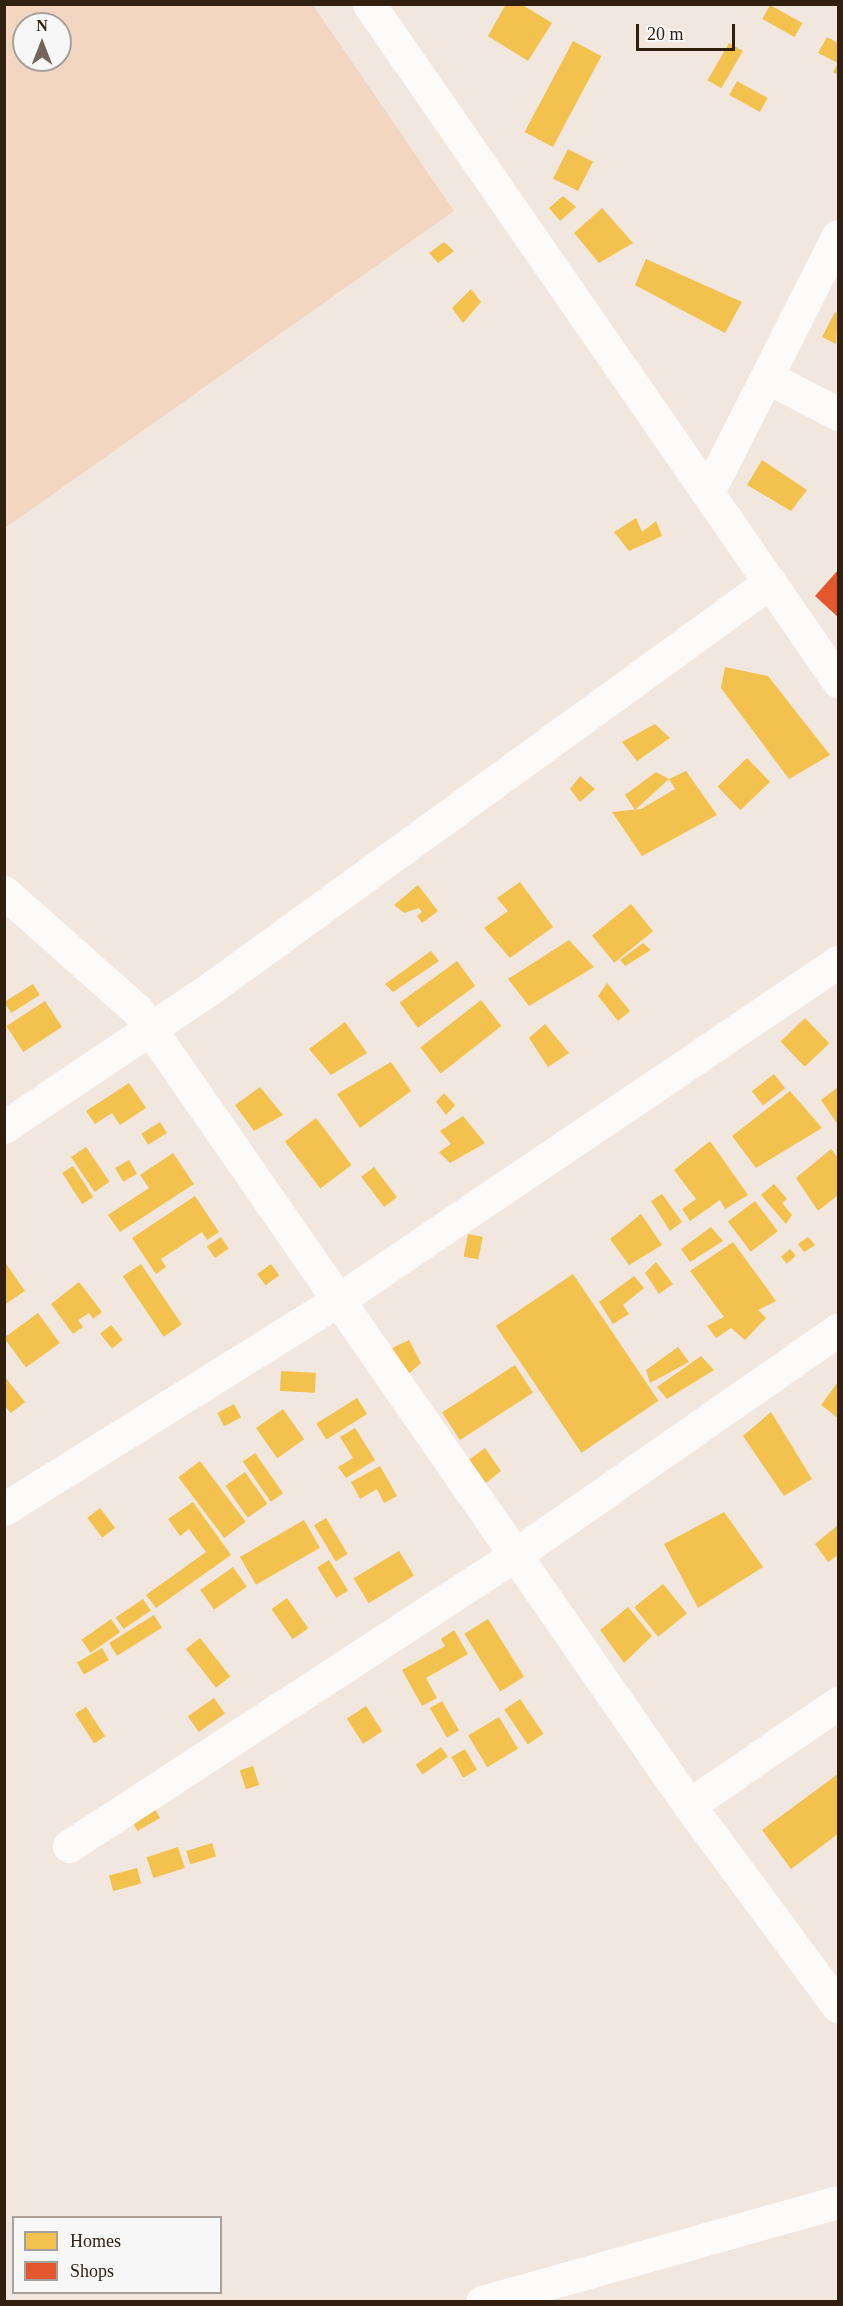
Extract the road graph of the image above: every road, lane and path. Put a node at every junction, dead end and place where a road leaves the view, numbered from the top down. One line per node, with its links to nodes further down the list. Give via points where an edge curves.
1 (369, 4): 5 (street)
2 (838, 236): 3 (street)
3 (767, 377): 4 (street); 5 (street)
4 (838, 414)
5 (708, 492): 6 (street)
6 (770, 582): 7 (street); 10 (street)
7 (838, 681)
8 (4, 892): 10 (street, via 137,1010)
9 (838, 962): 12 (street)
10 (150, 1029): 11 (street); 12 (street)
11 (4, 1127)
12 (339, 1300): 14 (street); 15 (street)
13 (838, 1330): 15 (street)
14 (4, 1509)
15 (515, 1555): 17 (street); 18 (street)
16 (838, 1703): 17 (street)
17 (689, 1805): 19 (street)
18 (69, 1846)
19 (838, 2006)
20 (838, 2202): 21 (street)
21 (482, 2301)

